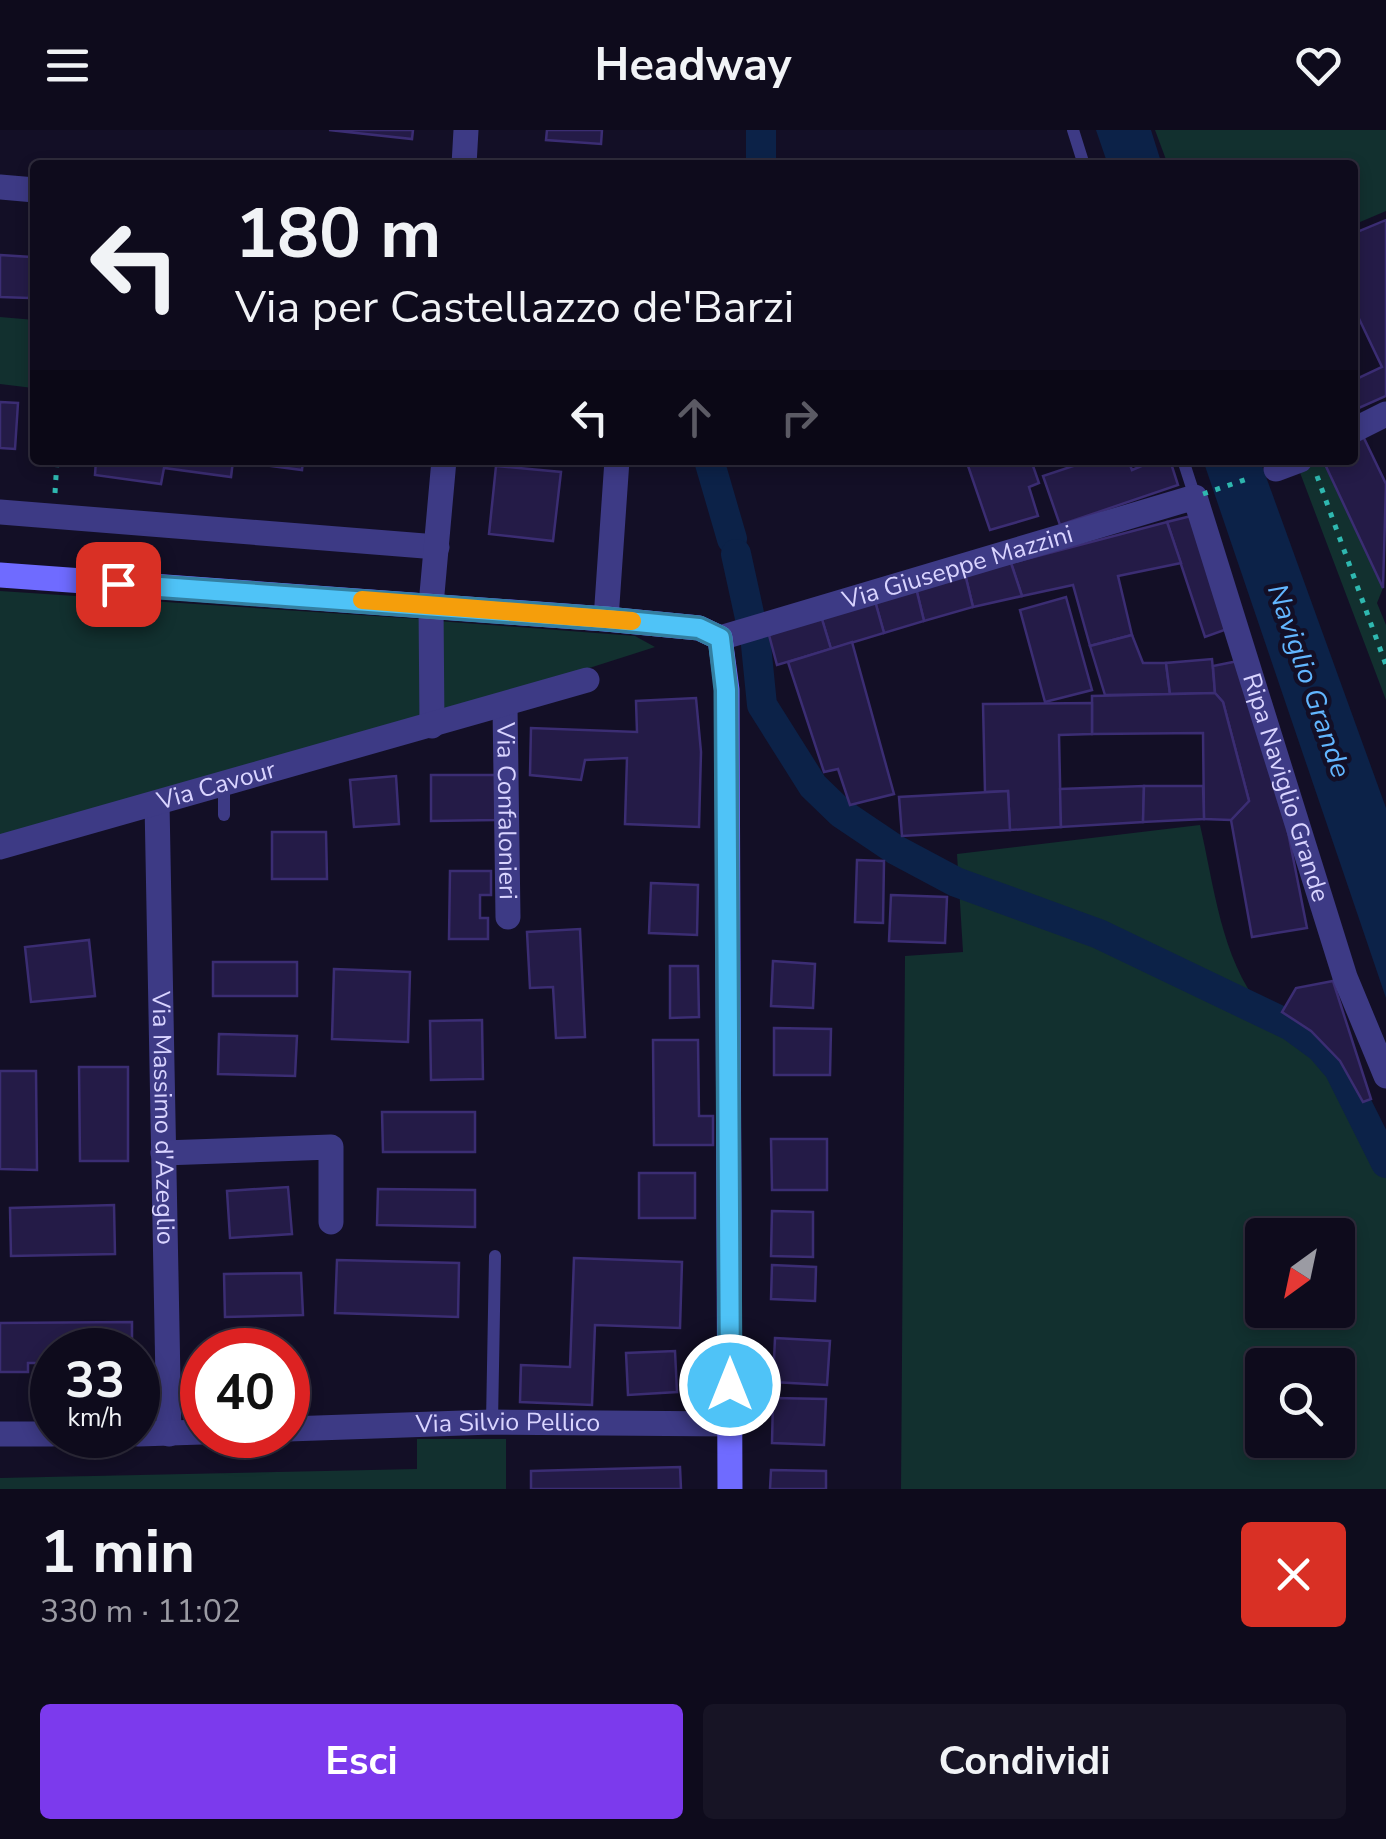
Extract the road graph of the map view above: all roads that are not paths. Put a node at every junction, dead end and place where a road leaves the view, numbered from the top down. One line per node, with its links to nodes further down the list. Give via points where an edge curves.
1 (466, 130): 3 (street)
2 (1072, 130): 4 (lane)
3 (464, 160)
4 (1082, 160)
5 (0, 187): 6 (street)
6 (30, 190)
7 (1386, 414): 8 (street)
8 (1358, 428)
9 (444, 465): 14 (street)
10 (617, 465): 17 (street)
11 (1186, 465): 12 (lane)
12 (1199, 496): 18 (street, Via Giuseppe Mazzini); 27 (street, Ripa Naviglio Grande, via 1345,977)
13 (0, 512): 14 (street)
14 (437, 548): 16 (street)
15 (0, 575): 16 (street)
16 (431, 605): 17 (street); 21 (street)
17 (606, 619): 18 (street, via 699,628)
18 (720, 638): 32 (street, via 726,690)
19 (587, 680): 20 (street, Via Cavour)
20 (505, 706): 21 (street, Via Cavour); 26 (street, Via Confalonieri)
21 (432, 726): 22 (street, Via Cavour)
22 (224, 784): 23 (street, Via Cavour); 24 (lane)
23 (157, 803): 25 (street, Via Cavour); 28 (street, Via Massimo d'Azeglio)
24 (224, 815)
25 (0, 847)
26 (508, 917)
27 (1386, 1076)
28 (164, 1153): 29 (street, via 331,1148); 38 (street, Via Massimo d'Azeglio)
29 (331, 1222)
30 (495, 1256): 31 (lane)
31 (492, 1422): 32 (street, Via Silvio Pellico); 33 (street, Via Silvio Pellico)
32 (730, 1424): 39 (street)
33 (310, 1428)
34 (180, 1433): 38 (street)
35 (0, 1434): 36 (street)
36 (30, 1434)
37 (160, 1434): 38 (street)
38 (169, 1434)
39 (730, 1489)

